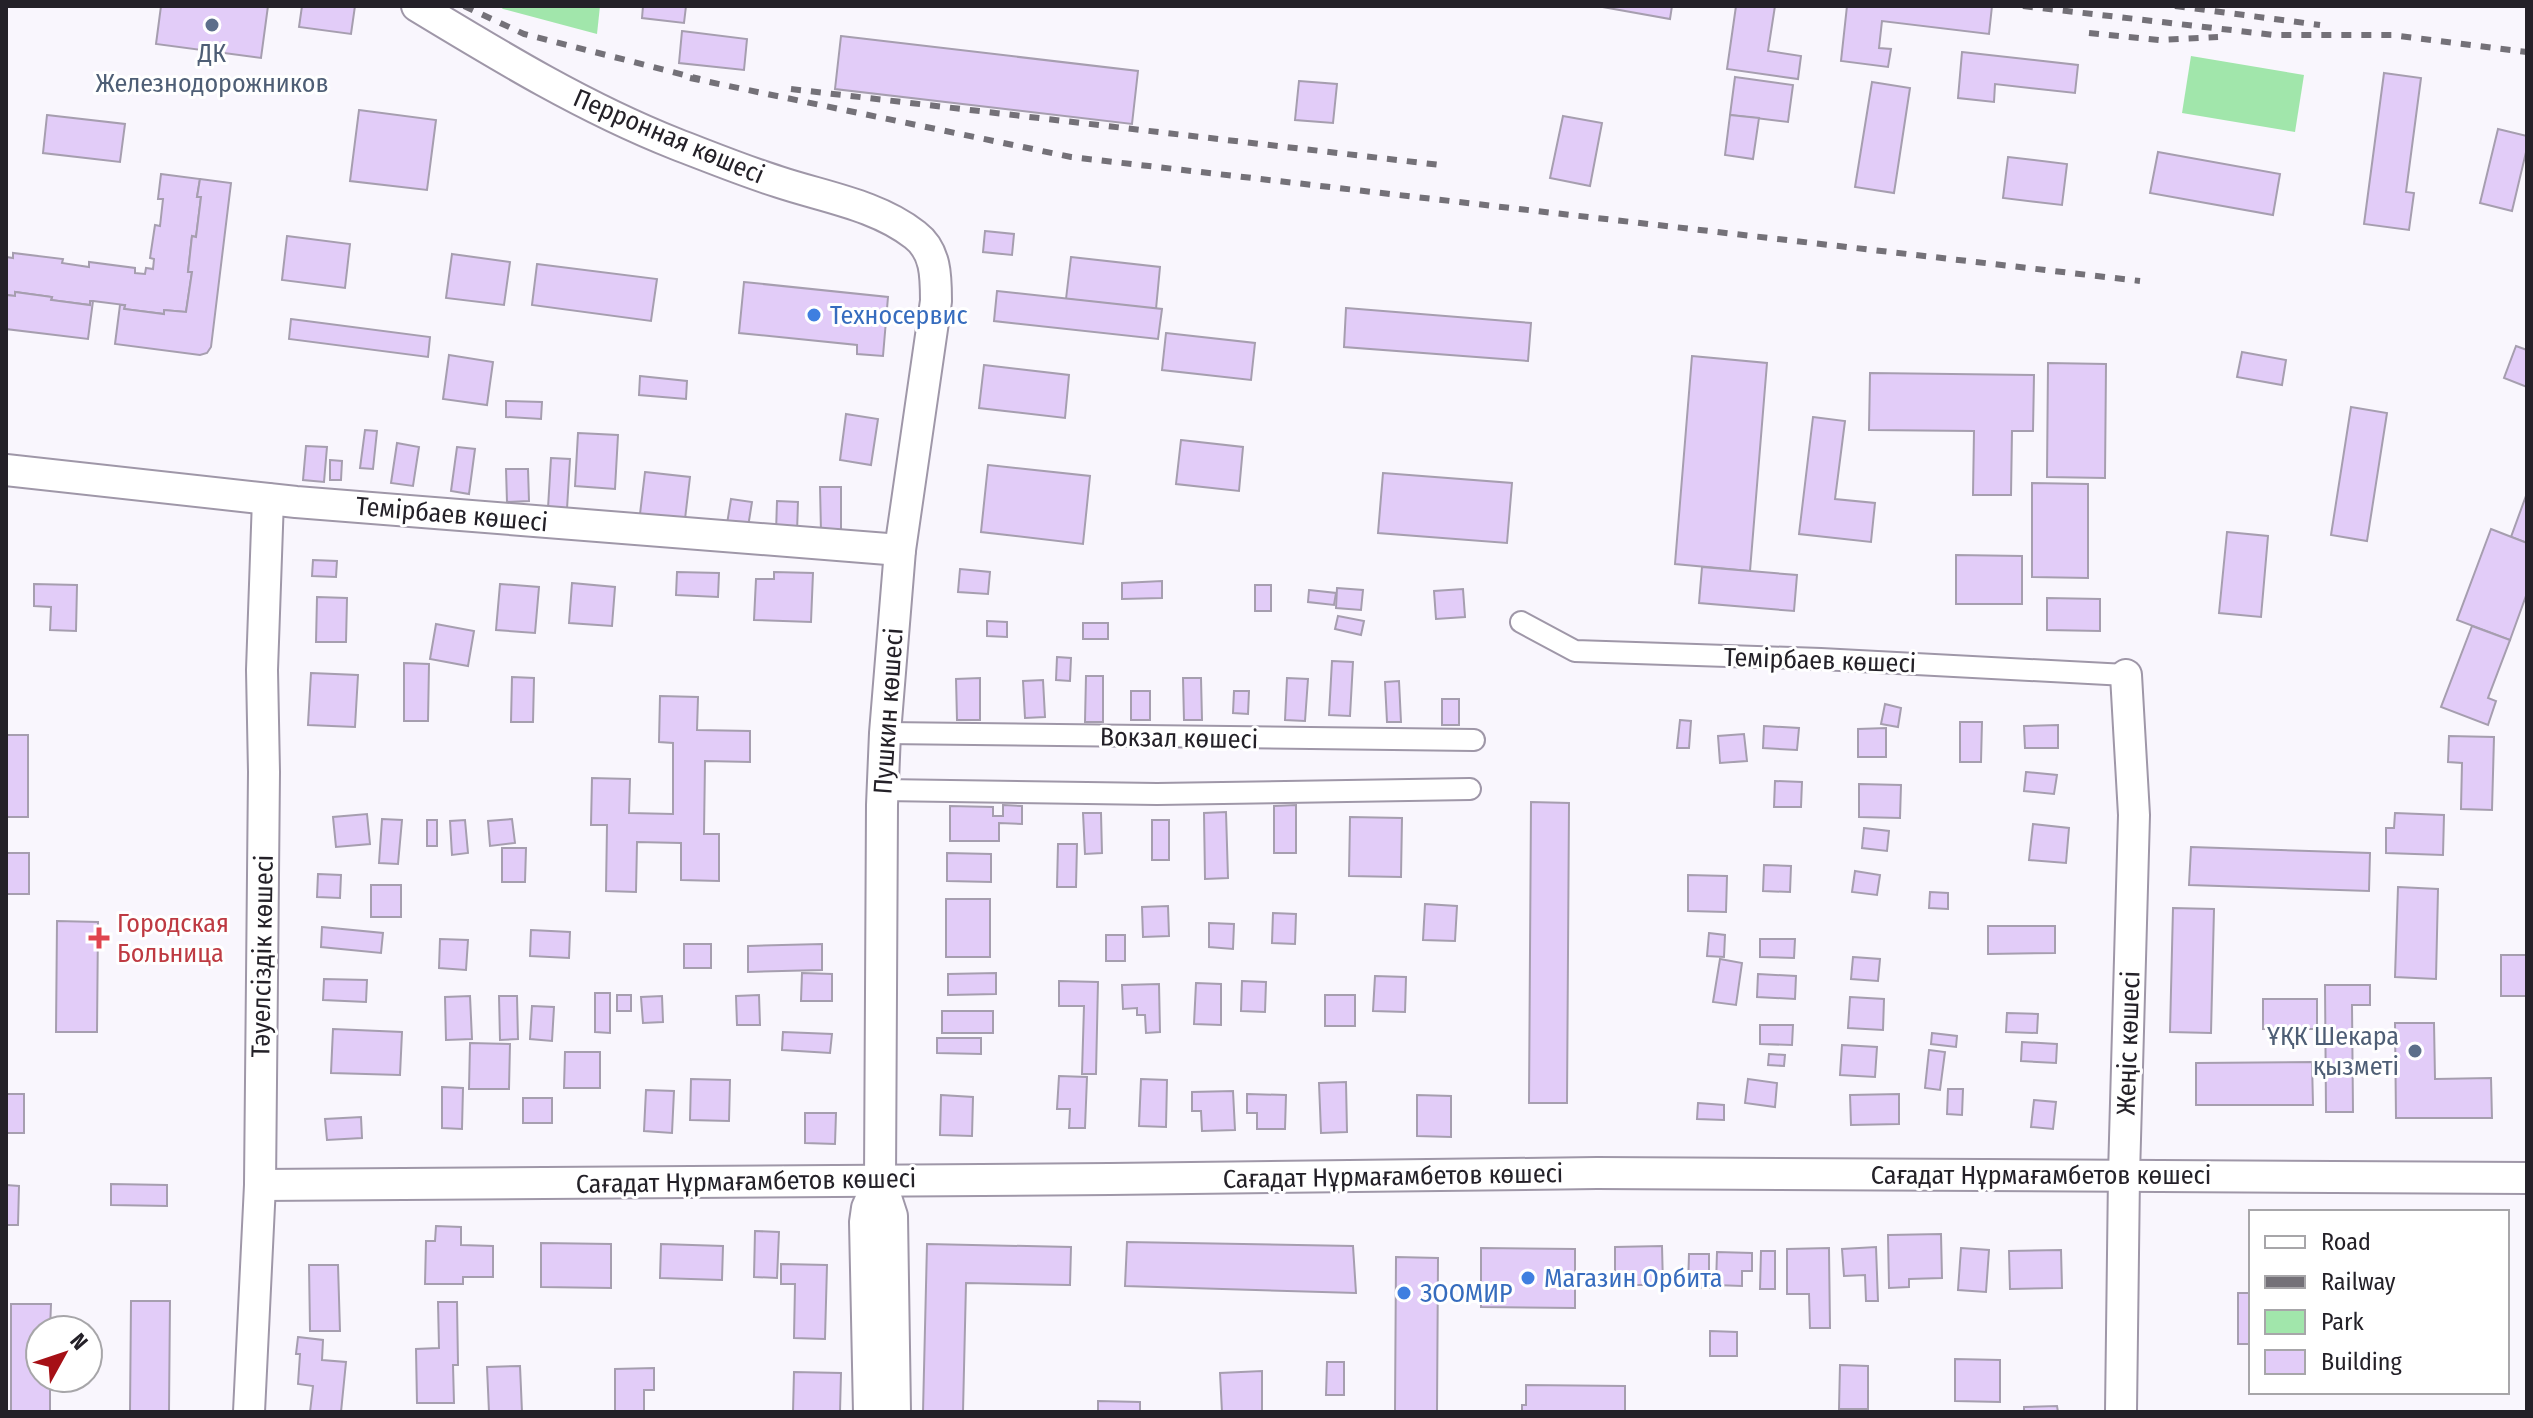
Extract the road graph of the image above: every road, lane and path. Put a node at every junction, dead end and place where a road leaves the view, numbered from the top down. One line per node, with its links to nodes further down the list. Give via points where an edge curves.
1 (417, 6): 2 (street, Перронная көшесі, via 588,104 778,182 858,206 898,223)
2 (928, 247): 5 (street, Пушкин көшесі, via 936,301)
3 (6, 470): 4 (street, Темірбаев көшесі)
4 (268, 499): 5 (street, Темірбаев көшесі); 15 (street, Тәуелсіздік көшесі, via 262,670)
5 (900, 550): 8 (street, Пушкин көшесі)
6 (1521, 622): 7 (street, Темірбаев көшесі, via 1575,651)
7 (2126, 675): 12 (street, Жеңіс көшесі, via 2134,815)
8 (885, 733): 9 (street, Вокзал көшесі); 11 (street, Пушкин көшесі)
9 (1474, 740)
10 (1470, 789): 11 (street, Вокзал көшесі, via 1157,794)
11 (883, 790): 14 (street, Пушкин көшесі)
12 (2124, 1175): 13 (street, Сағадат Нұрмағамбетов көшесі); 14 (street, Сағадат Нұрмағамбетов көшесі); 20 (street, Жеңіс көшесі)
13 (2527, 1178)
14 (880, 1179): 15 (street, Сағадат Нұрмағамбетов көшесі); 16 (street)
15 (260, 1185): 17 (street, Тәуелсіздік көшесі)
16 (880, 1212): 18 (street, via 865,1222); 19 (street)
17 (249, 1412)
18 (869, 1412)
19 (895, 1412)
20 (2121, 1412)

